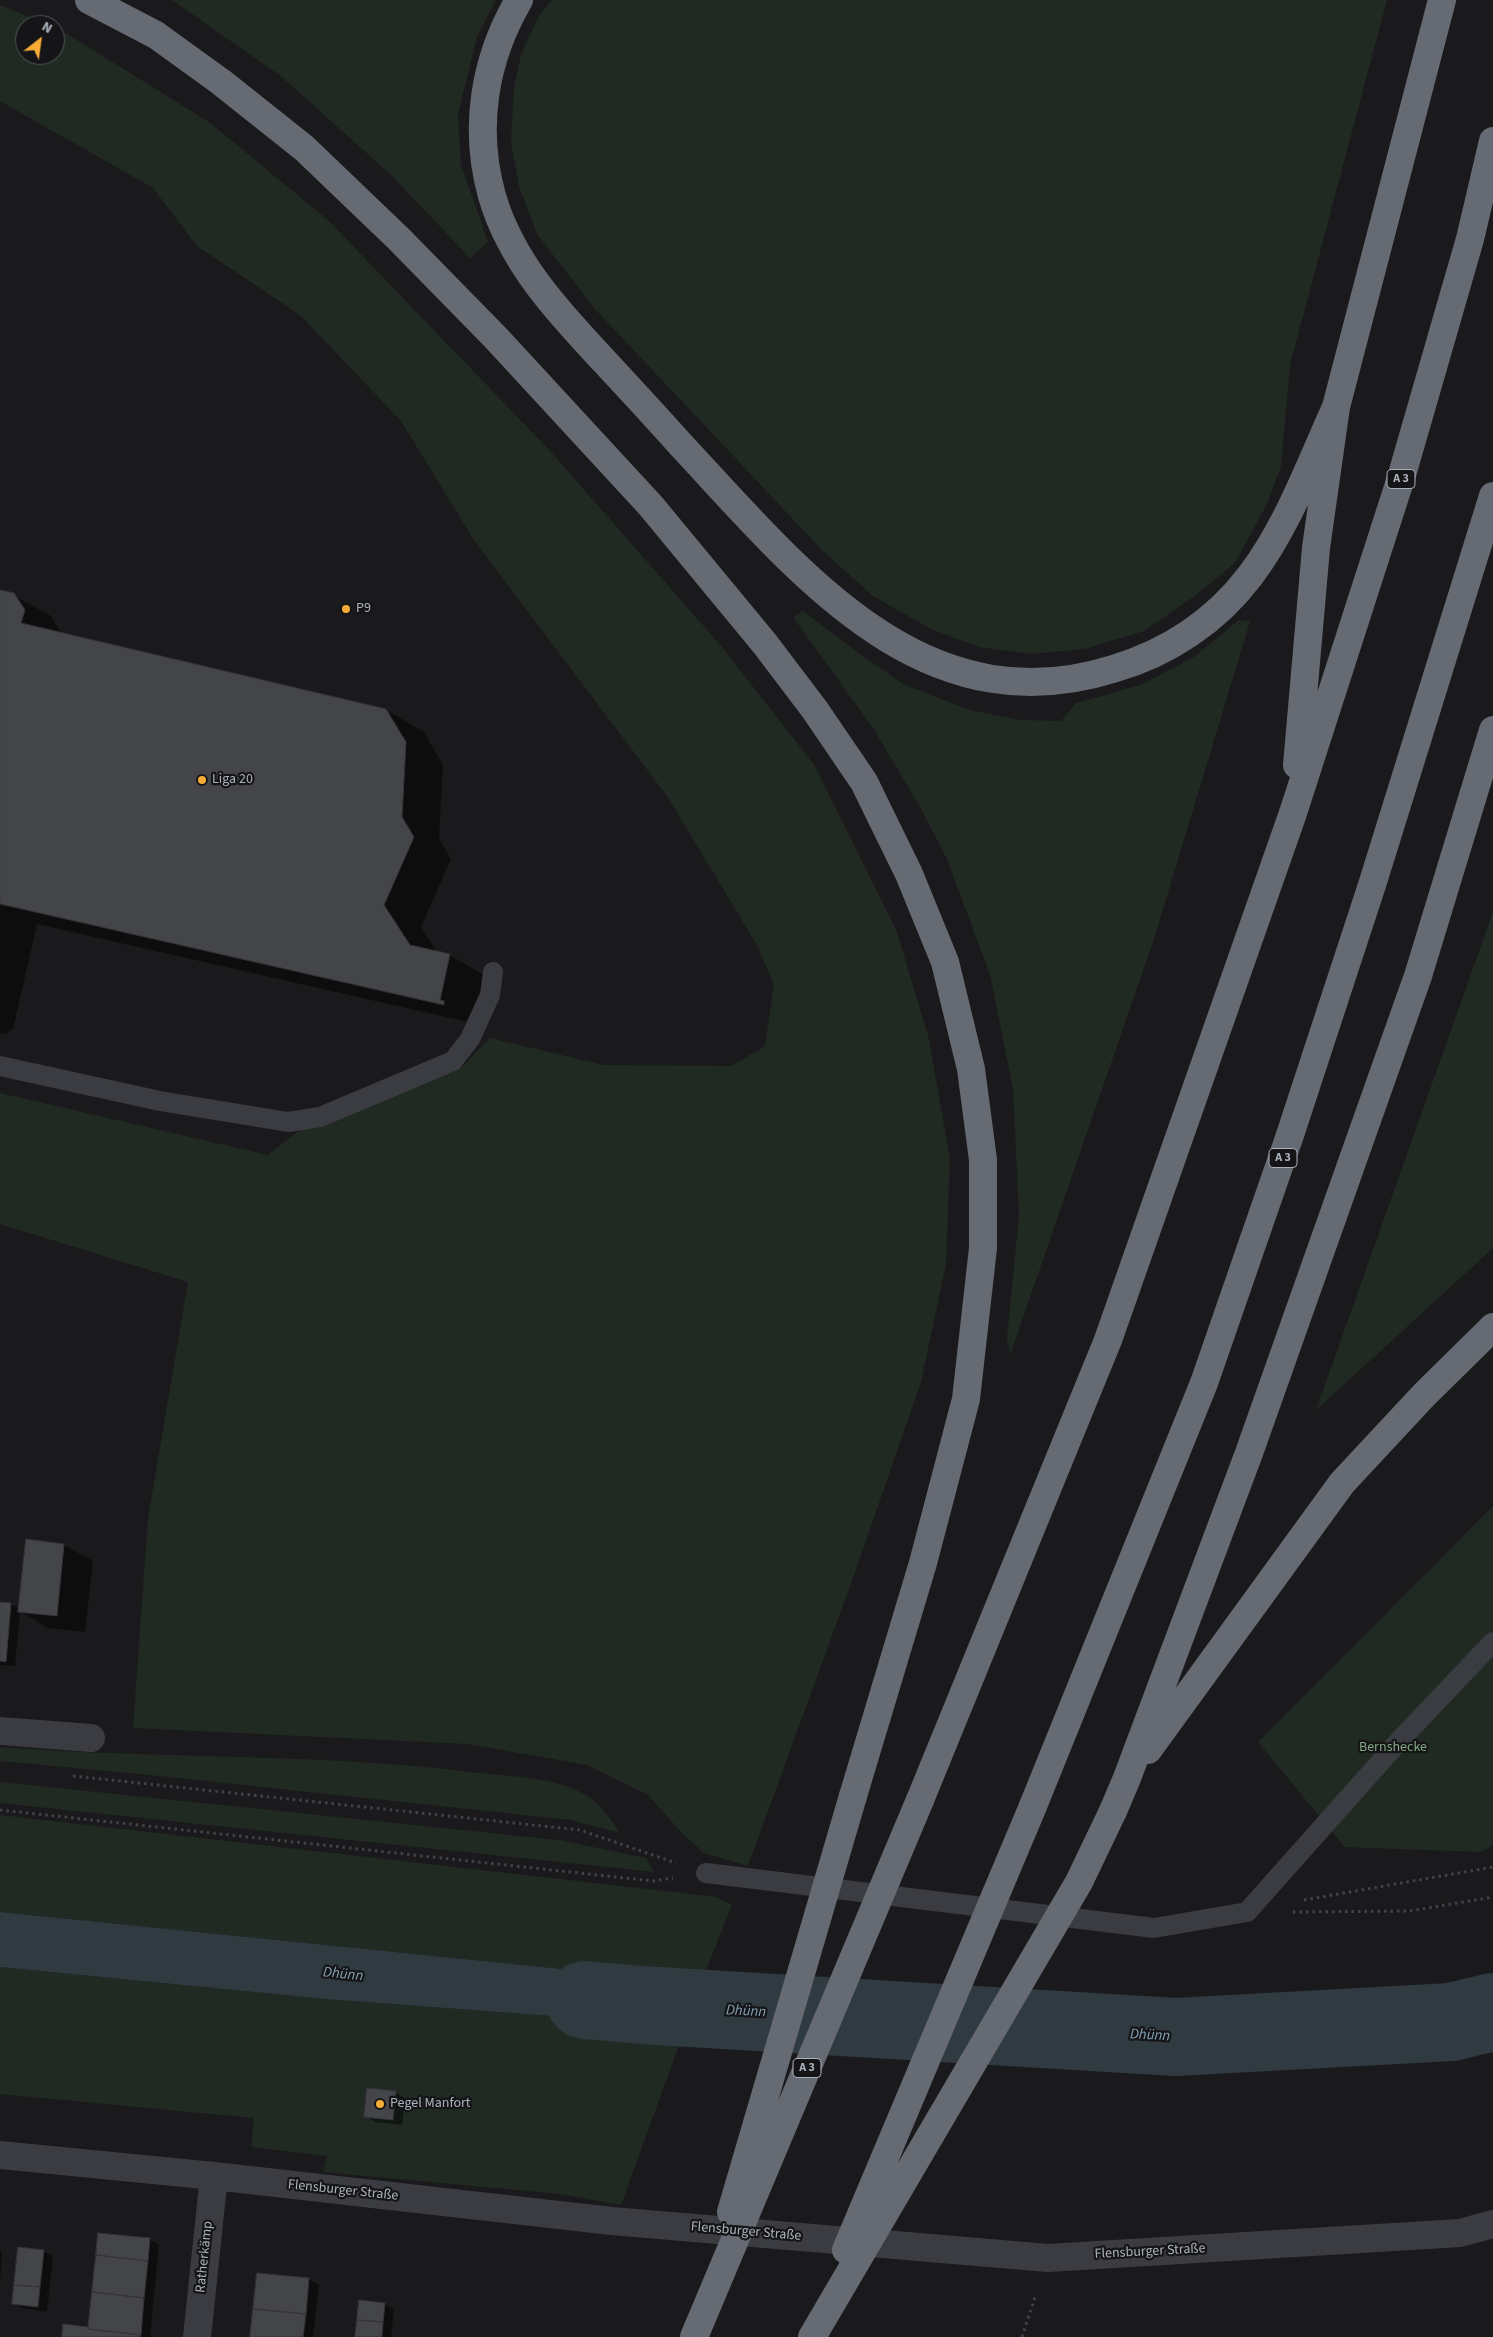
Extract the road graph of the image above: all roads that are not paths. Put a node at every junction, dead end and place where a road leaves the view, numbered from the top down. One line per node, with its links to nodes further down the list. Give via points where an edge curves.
1 (89, 0): 21 (highway, bridge, via 156,35 304,148 496,338 651,506 765,644 864,782 909,874 945,962 971,1069 983,1160 983,1248 966,1400 923,1563)
2 (519, 0): 5 (highway, via 500,38 487,78 483,98 483,148 493,198 521,262 565,319 795,566 862,623 913,652 984,677 1031,682 1078,678 1123,666 1180,640 1233,596 1263,558)
3 (1442, 0): 5 (highway)
4 (1493, 141): 8 (highway, A 3, via 1470,239 1401,478)
5 (1336, 408): 8 (highway, via 1316,548)
6 (1493, 496): 22 (highway, A 3, bridge, via 1363,913 1207,1374 1033,1806)
7 (1493, 730): 15 (highway, via 1418,976 1253,1444)
8 (1293, 813): 21 (highway, A 3, bridge, via 1108,1340 920,1800)
9 (493, 972): 10 (lane, via 490,995 470,1039 453,1061 320,1117 288,1122 160,1101)
10 (0, 1066)
11 (1493, 1327): 15 (highway, via 1342,1483)
12 (1493, 1642): 16 (lane, via 1400,1740 1247,1912 1154,1928)
13 (0, 1731): 14 (street)
14 (91, 1738)
15 (1128, 1778): 22 (highway, bridge, via 1079,1882)
16 (706, 1873)
17 (0, 2155): 18 (street, Flensburger Straße)
18 (214, 2176): 19 (street, Flensburger Straße, via 612,2221 1048,2258 1460,2233); 20 (street, Ratherkämp)
19 (1493, 2224)
20 (197, 2337)
21 (694, 2337)
22 (810, 2337)

